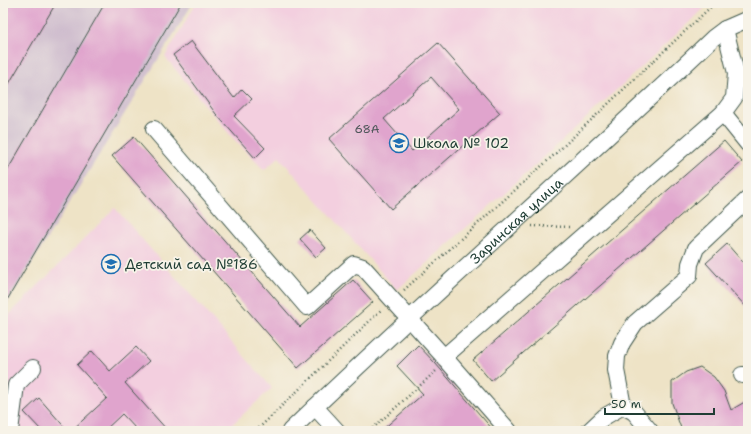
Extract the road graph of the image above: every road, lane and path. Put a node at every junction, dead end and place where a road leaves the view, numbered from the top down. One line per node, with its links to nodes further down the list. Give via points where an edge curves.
1 (715, 3): 11 (path, via 554,155)
2 (748, 18): 3 (street, Заринская улица)
3 (725, 29): 4 (street); 12 (street, Заринская улица)
4 (742, 73): 5 (street, via 734,98)
5 (723, 112): 7 (street); 10 (street)
6 (154, 129): 11 (street, via 308,307 354,264 363,267)
7 (748, 144)
8 (748, 199): 15 (street, via 696,248 689,276 635,323 622,343 617,356 616,370)
9 (529, 226): 10 (path)
10 (592, 227): 13 (street)
11 (393, 299): 12 (street); 18 (path)
12 (410, 318): 13 (street); 16 (street, Заринская улица)
13 (444, 357): 21 (path, via 438,370); 22 (street)
14 (33, 368): 17 (street, via 16,385)
15 (623, 406): 23 (street, via 604,417); 24 (street, via 634,412)
16 (315, 407): 19 (street, Заринская улица); 20 (street)
17 (10, 431)
18 (256, 431)
19 (290, 431)
20 (337, 431)
21 (370, 431)
22 (509, 431)
23 (589, 431)
24 (650, 431)

